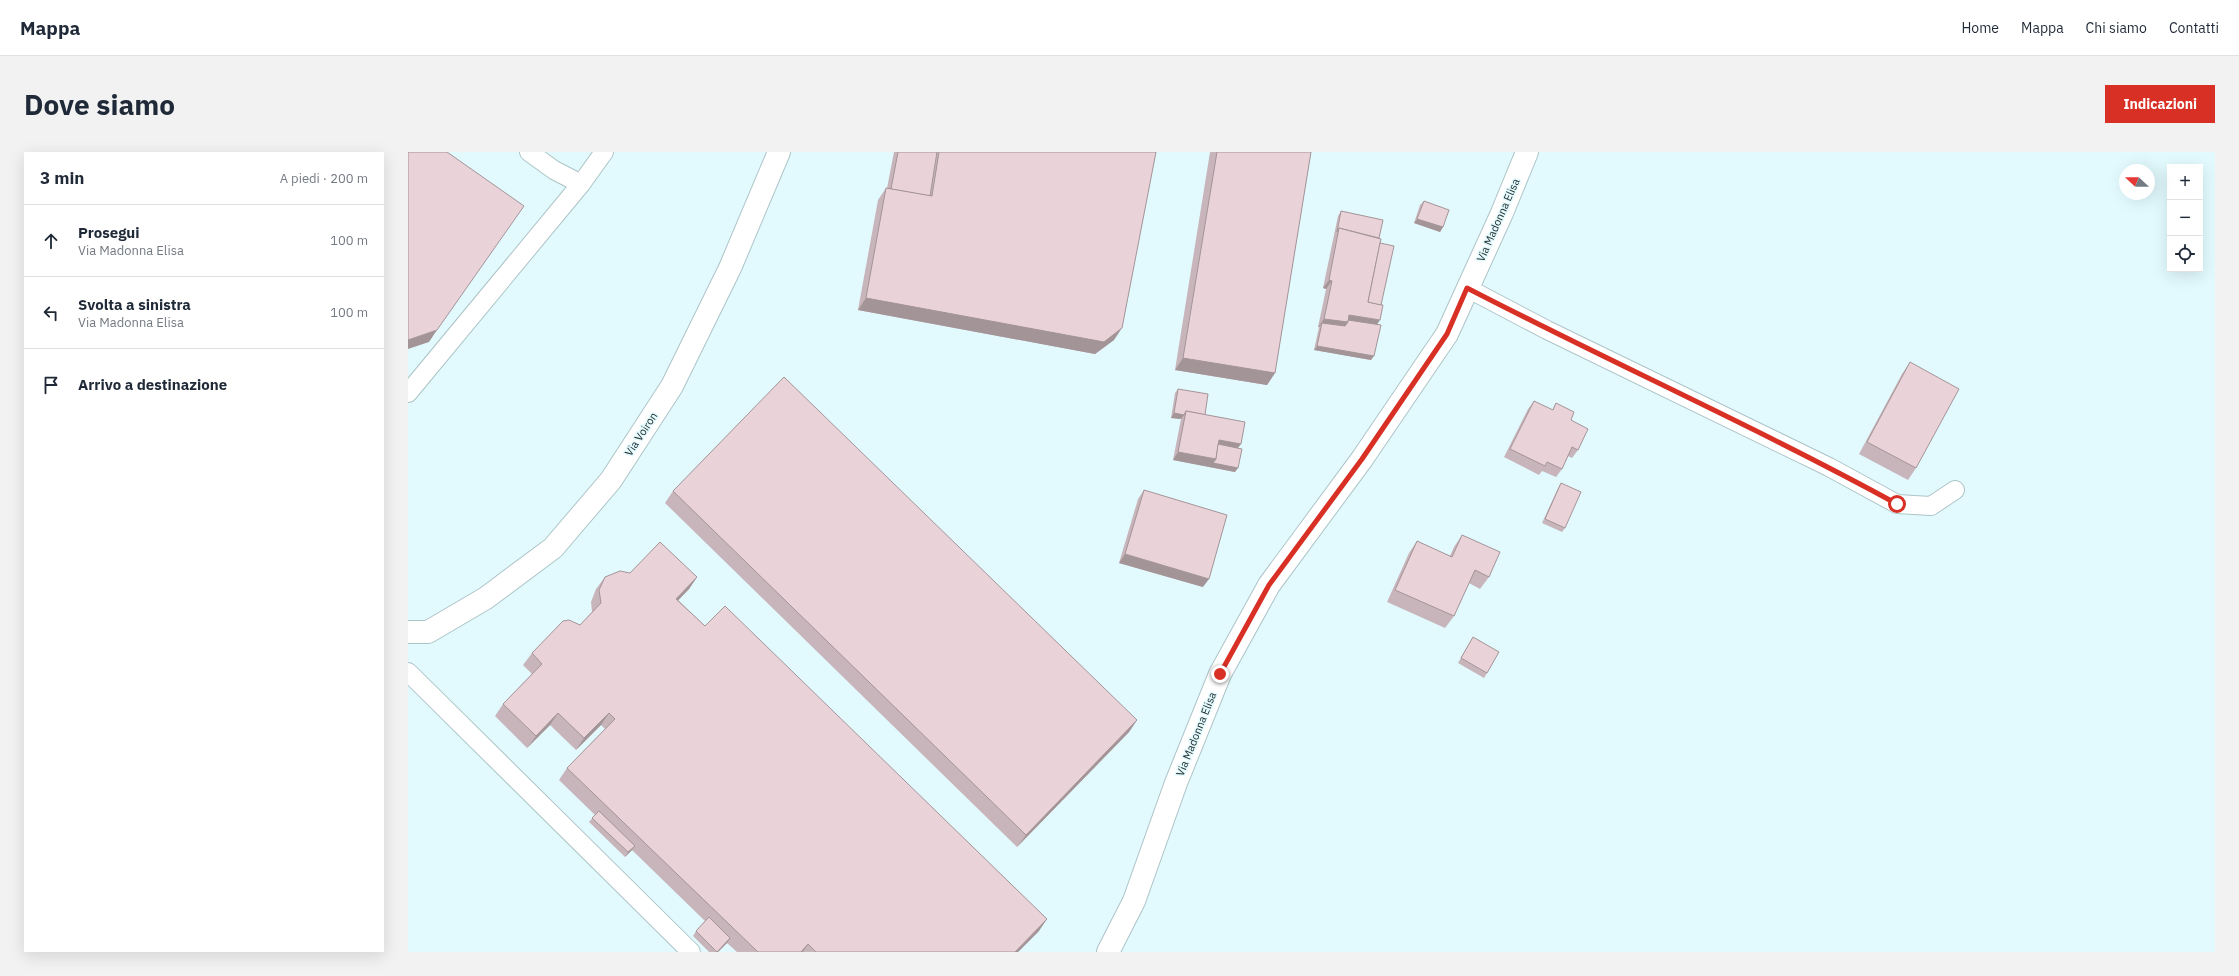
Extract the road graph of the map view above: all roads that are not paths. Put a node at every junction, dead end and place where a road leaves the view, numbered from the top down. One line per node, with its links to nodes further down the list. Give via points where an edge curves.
1 (529, 152): 5 (lane, via 554,170)
2 (604, 152): 5 (lane)
3 (779, 152): 9 (street, Via Voiron, via 730,268 672,386 611,480 553,548 486,598 428,632)
4 (1527, 152): 6 (street, Via Madonna Elisa)
5 (581, 184): 7 (lane)
6 (1467, 288): 8 (lane, via 1547,330 1829,467 1897,504 1931,506); 12 (street, Via Madonna Elisa, via 1447,334 1362,459 1269,585 1220,674 1176,783 1134,901)
7 (408, 393)
8 (1955, 490)
9 (408, 632)
10 (408, 672): 11 (lane)
11 (691, 952)
12 (1108, 952)

